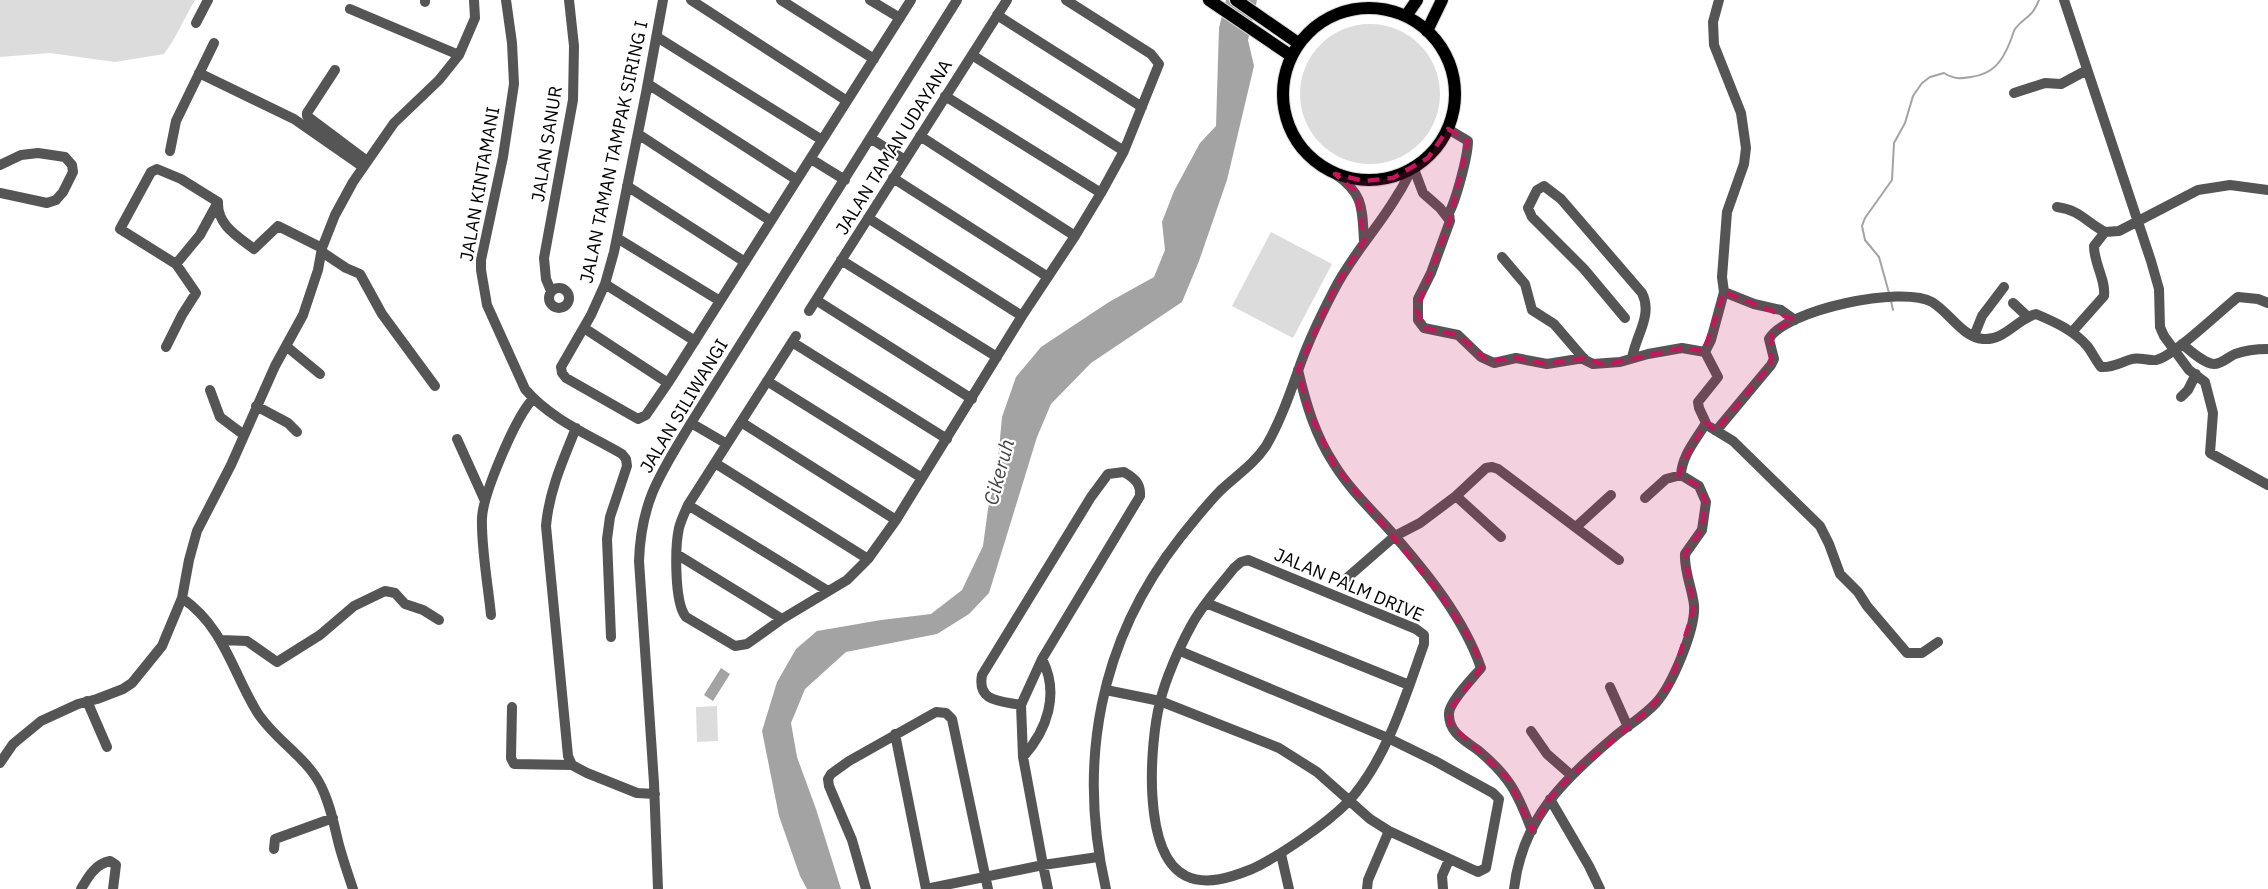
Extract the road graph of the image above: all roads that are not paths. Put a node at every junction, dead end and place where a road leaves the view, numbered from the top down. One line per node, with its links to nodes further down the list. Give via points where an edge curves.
1 (208, 0): 23 (street)
2 (474, 0): 28 (street, via 475,18)
3 (506, 0): 109 (street, JALAN KINTAMANI, via 514,84 481,260 482,282 487,305 516,374)
4 (569, 0): 78 (street, JALAN SANUR, via 574,46 573,100 544,258)
5 (663, 0): 25 (street, JALAN TAMAN TAMPAK SIRING I)
6 (691, 0): 38 (street)
7 (781, 0): 31 (street)
8 (870, 0): 22 (street)
9 (911, 0): 22 (street)
10 (957, 0): 43 (street, JALAN SILIWANGI)
11 (1007, 0): 20 (street, JALAN TAMAN UDAYANA)
12 (1066, 0): 39 (street, via 1151,54 1159,64)
13 (1236, 0): 27 (main road)
14 (1417, 0): 21 (main road)
15 (1442, 0): 24 (main road)
16 (1719, 0): 79 (street, via 1713,22 1714,45 1741,113 1746,148 1727,212)
17 (2064, 0): 33 (street)
18 (1212, 2): 30 (main road)
19 (350, 9): 28 (street)
20 (997, 15): 29 (street, JALAN TAMAN UDAYANA); 39 (street)
21 (1406, 16): 24 (main road); 27 (main road, via 1383,9 1359,8 1335,14 1314,26)
22 (900, 18): 31 (street)
23 (196, 23)
24 (1427, 31): 40 (main road, via 1451,66 1454,109)
25 (657, 37): 35 (street, JALAN TAMAN TAMPAK SIRING I); 44 (street)
26 (214, 43): 34 (street)
27 (1298, 43): 30 (main road)
28 (459, 55): 49 (street, via 439,80 400,115)
29 (972, 55): 37 (street, JALAN TAMAN UDAYANA); 46 (street)
30 (1290, 55): 52 (main road, via 1282,82 1283,110 1293,137 1311,159)
31 (874, 58): 38 (street)
32 (335, 69): 49 (street, via 307,116)
33 (2087, 69): 36 (street, via 2061,84 2044,83); 64 (street)
34 (199, 73): 45 (street, via 176,121); 49 (street, via 294,119)
35 (648, 84): 41 (street, JALAN TAMAN TAMPAK SIRING I); 54 (street)
36 (2014, 93)
37 (945, 96): 42 (street, JALAN TAMAN UDAYANA); 59 (street)
38 (847, 100): 44 (street)
39 (1142, 107): 46 (street)
40 (1448, 129): 51 (main road, via 1440,145); 65 (street, via 1468,141)
41 (638, 134): 56 (street, JALAN TAMAN TAMPAK SIRING I); 63 (street)
42 (920, 136): 48 (street, JALAN TAMAN UDAYANA); 67 (street)
43 (870, 138): 48 (street); 55 (street, JALAN SILIWANGI)
44 (822, 140): 47 (street)
45 (171, 151)
46 (1124, 151): 59 (street)
47 (810, 159): 54 (street); 55 (street)
48 (905, 160): 53 (street, JALAN TAMAN UDAYANA)
49 (365, 164): 70 (street, via 345,194)
50 (0, 165): 58 (street, via 21,155 38,153 65,157 73,172 63,192 46,203)
51 (1412, 169): 52 (main road, via 1393,178 1364,181); 65 (street, via 1423,193); 69 (street)
52 (1335, 174): 69 (street, via 1357,194)
53 (893, 178): 62 (street, JALAN TAMAN UDAYANA); 75 (street)
54 (797, 180): 63 (street)
55 (845, 180): 113 (street, JALAN SILIWANGI)
56 (627, 186): 68 (street, JALAN TAMAN TAMPAK SIRING I); 73 (street)
57 (2268, 190): 64 (street, via 2216,186 2198,190)
58 (0, 193)
59 (1101, 193): 67 (street)
60 (218, 202): 70 (street, via 218,215 254,249 278,226); 74 (street, via 200,235); 74 (street, via 164,170 152,172 120,229)
61 (2057, 207): 66 (street, via 2080,213)
62 (868, 218): 72 (street, JALAN TAMAN UDAYANA); 85 (street)
63 (771, 220): 73 (street)
64 (2138, 220): 66 (street, via 2119,231); 95 (street, via 2159,289 2160,327)
65 (1450, 221): 100 (street, via 1418,299 1418,320 1424,328 1458,335 1481,357 1494,363 1516,358 1547,364)
66 (2105, 232): 90 (street, via 2094,246 2104,296)
67 (1076, 236): 75 (street)
68 (616, 238): 76 (street, JALAN TAMAN TAMPAK SIRING I); 81 (street)
69 (1364, 241): 101 (street, via 1334,289)
70 (322, 250): 93 (street, via 308,302); 106 (street, via 360,274 382,314)
71 (1502, 257): 100 (street, via 1526,284 1532,310 1554,324)
72 (841, 260): 80 (street, JALAN TAMAN UDAYANA); 98 (street)
73 (745, 262): 81 (street)
74 (176, 264): 94 (street, via 196,293)
75 (1048, 277): 85 (street)
76 (605, 285): 89 (street, JALAN TAMAN TAMPAK SIRING I); 92 (street)
77 (2004, 287): 91 (street, via 1982,316)
78 (551, 291)
79 (1724, 292): 88 (street, via 1780,310); 97 (street)
80 (816, 300): 84 (street, JALAN TAMAN UDAYANA); 110 (street)
81 (720, 302): 92 (street)
82 (2013, 303): 86 (street)
83 (2268, 303): 95 (street, via 2238,297)
84 (809, 311)
85 (1022, 316): 98 (street)
86 (2027, 316): 90 (street, via 2036,314); 91 (street, via 2001,335 1990,339)
87 (1625, 318): 99 (street, via 1584,269 1532,217 1528,208 1537,190 1544,186 1553,191 1642,293 1647,314)
88 (1795, 320): 91 (street, via 1888,296 1919,298 1931,302); 116 (street, via 1772,332 1771,365)
89 (584, 328): 105 (street); 105 (street, JALAN TAMAN TAMPAK SIRING I, via 561,367 566,378 638,419 646,415)
90 (2072, 332): 95 (street, via 2090,349 2101,367 2136,358 2156,360)
91 (1974, 336)
92 (694, 341): 105 (street)
93 (286, 346): 102 (street); 111 (street)
94 (166, 347)
95 (2178, 347): 96 (street, via 2213,364 2250,350); 103 (street, via 2189,370)
96 (2268, 349)
97 (1705, 352): 99 (street, via 1682,348); 114 (street, via 1718,377 1698,402)
98 (998, 357): 110 (street)
99 (1632, 357): 100 (street, via 1604,365)
100 (1584, 358)
101 (1298, 370): 133 (street, via 1307,407 1334,465); 152 (street, via 1284,411 1260,454 1203,510 1140,599 1120,639)
102 (320, 374)
103 (2196, 374): 108 (street); 125 (street, via 2205,382 2213,413 2210,453)
104 (767, 381): 112 (street); 120 (street, via 794,339); 124 (street)
105 (668, 383)
106 (435, 386)
107 (210, 390): 118 (street, via 222,421)
108 (2181, 397)
109 (533, 399): 115 (street); 129 (street, via 514,427)
110 (972, 399): 120 (street)
111 (256, 406): 117 (street); 118 (street)
112 (741, 422): 121 (street); 131 (street)
113 (691, 423): 121 (street); 166 (street, JALAN SILIWANGI, via 651,494 640,538)
114 (1706, 423): 116 (street); 123 (street, via 1689,448)
115 (576, 428): 145 (street, via 626,459 607,539); 164 (street, via 558,473 546,526 565,734)
116 (1716, 431): 147 (street, via 1733,441 1820,526 1840,574 1907,653 1922,653)
117 (297, 432)
118 (244, 435): 140 (street, via 196,531)
119 (457, 439): 129 (street)
120 (947, 439): 124 (street)
121 (727, 444): 122 (street)
122 (715, 463): 130 (street); 136 (street)
123 (1681, 475): 128 (street, via 1666,479); 157 (street, via 1699,486 1706,502 1702,530 1685,554 1693,617 1667,690)
124 (922, 478): 131 (street)
125 (2268, 485)
126 (1611, 495): 132 (street)
127 (1456, 496): 132 (street, via 1492,467); 133 (street); 134 (street)
128 (1645, 498)
129 (485, 501): 142 (street, via 482,518)
130 (688, 505): 135 (street, via 679,528); 139 (street)
131 (896, 520): 136 (street)
132 (1575, 527): 137 (street)
133 (1395, 536): 138 (street); 171 (street, via 1462,626 1481,668 1449,711 1450,724 1458,736 1509,780)
134 (1501, 537)
135 (678, 555): 143 (street); 143 (street, via 680,604 686,617 735,646 747,644)
136 (868, 559): 139 (street, via 847,580)
137 (1619, 560)
138 (1348, 576)
139 (828, 591): 143 (street)
140 (182, 598): 146 (street, via 210,624); 153 (street, via 162,646 132,683)
141 (1206, 603): 148 (street, JALAN PALM DRIVE); 150 (street); 150 (street, JALAN PALM DRIVE, via 1234,568 1248,560 1416,628 1424,635 1424,644)
142 (491, 615)
143 (782, 619)
144 (439, 620): 146 (street, via 386,591 354,606 320,635 277,662 247,641)
145 (611, 637)
146 (220, 640): 169 (street, via 257,712 314,775)
147 (1938, 642)
148 (1180, 651): 154 (street, JALAN PALM DRIVE); 160 (street)
149 (1042, 659): 155 (street); 155 (street, via 1140,496 1136,480 1124,472 1108,474 1091,497 982,675 982,691 988,697); 162 (street, via 1050,692 1045,723)
150 (1409, 686): 160 (street, JALAN PALM DRIVE)
151 (1610, 687): 157 (street)
152 (1106, 690): 154 (street); 174 (street, via 1094,750 1093,806)
153 (87, 701): 161 (street); 163 (street, via 41,721 13,744)
154 (1160, 701): 168 (street, via 1279,748 1317,772); 177 (street, JALAN PALM DRIVE, via 1152,802 1161,848)
155 (1021, 705): 162 (street)
156 (512, 707): 164 (street, via 514,764)
157 (1628, 728): 165 (street)
158 (1531, 731): 165 (street, via 1547,754)
159 (895, 734): 178 (street, via 936,712 946,712 952,718); 183 (street, via 849,761 828,779); 184 (street)
160 (1388, 738): 168 (street, JALAN PALM DRIVE); 175 (street, via 1484,787 1499,800 1486,868 1478,872)
161 (107, 747)
162 (1023, 757): 176 (street)
163 (0, 763)
164 (572, 765): 166 (street, via 637,793)
165 (1571, 775): 167 (street)
166 (655, 794): 182 (street, JALAN SILIWANGI)
167 (1550, 799): 171 (street); 192 (street)
168 (1349, 801): 170 (street); 173 (street, JALAN PALM DRIVE)
169 (333, 818): 172 (street, via 275,839); 181 (street)
170 (1389, 831): 175 (street); 189 (street)
171 (1532, 831): 191 (street, via 1520,858)
172 (274, 849)
173 (1281, 854): 177 (street, JALAN PALM DRIVE, via 1222,879); 188 (street)
174 (1098, 857): 176 (street); 186 (street)
175 (1449, 860): 190 (street, via 1442,876)
176 (1043, 865): 178 (street); 185 (street)
177 (1184, 875): 187 (street)
178 (987, 883): 184 (street)
179 (81, 889): 180 (street, via 95,869 110,861 116,865)
180 (113, 889)
181 (353, 889)
182 (658, 889)
183 (866, 889)
184 (926, 889)
185 (1048, 889)
186 (1106, 889)
187 (1187, 889)
188 (1289, 889)
189 (1366, 889)
190 (1443, 889)
191 (1514, 889)
192 (1600, 889)

